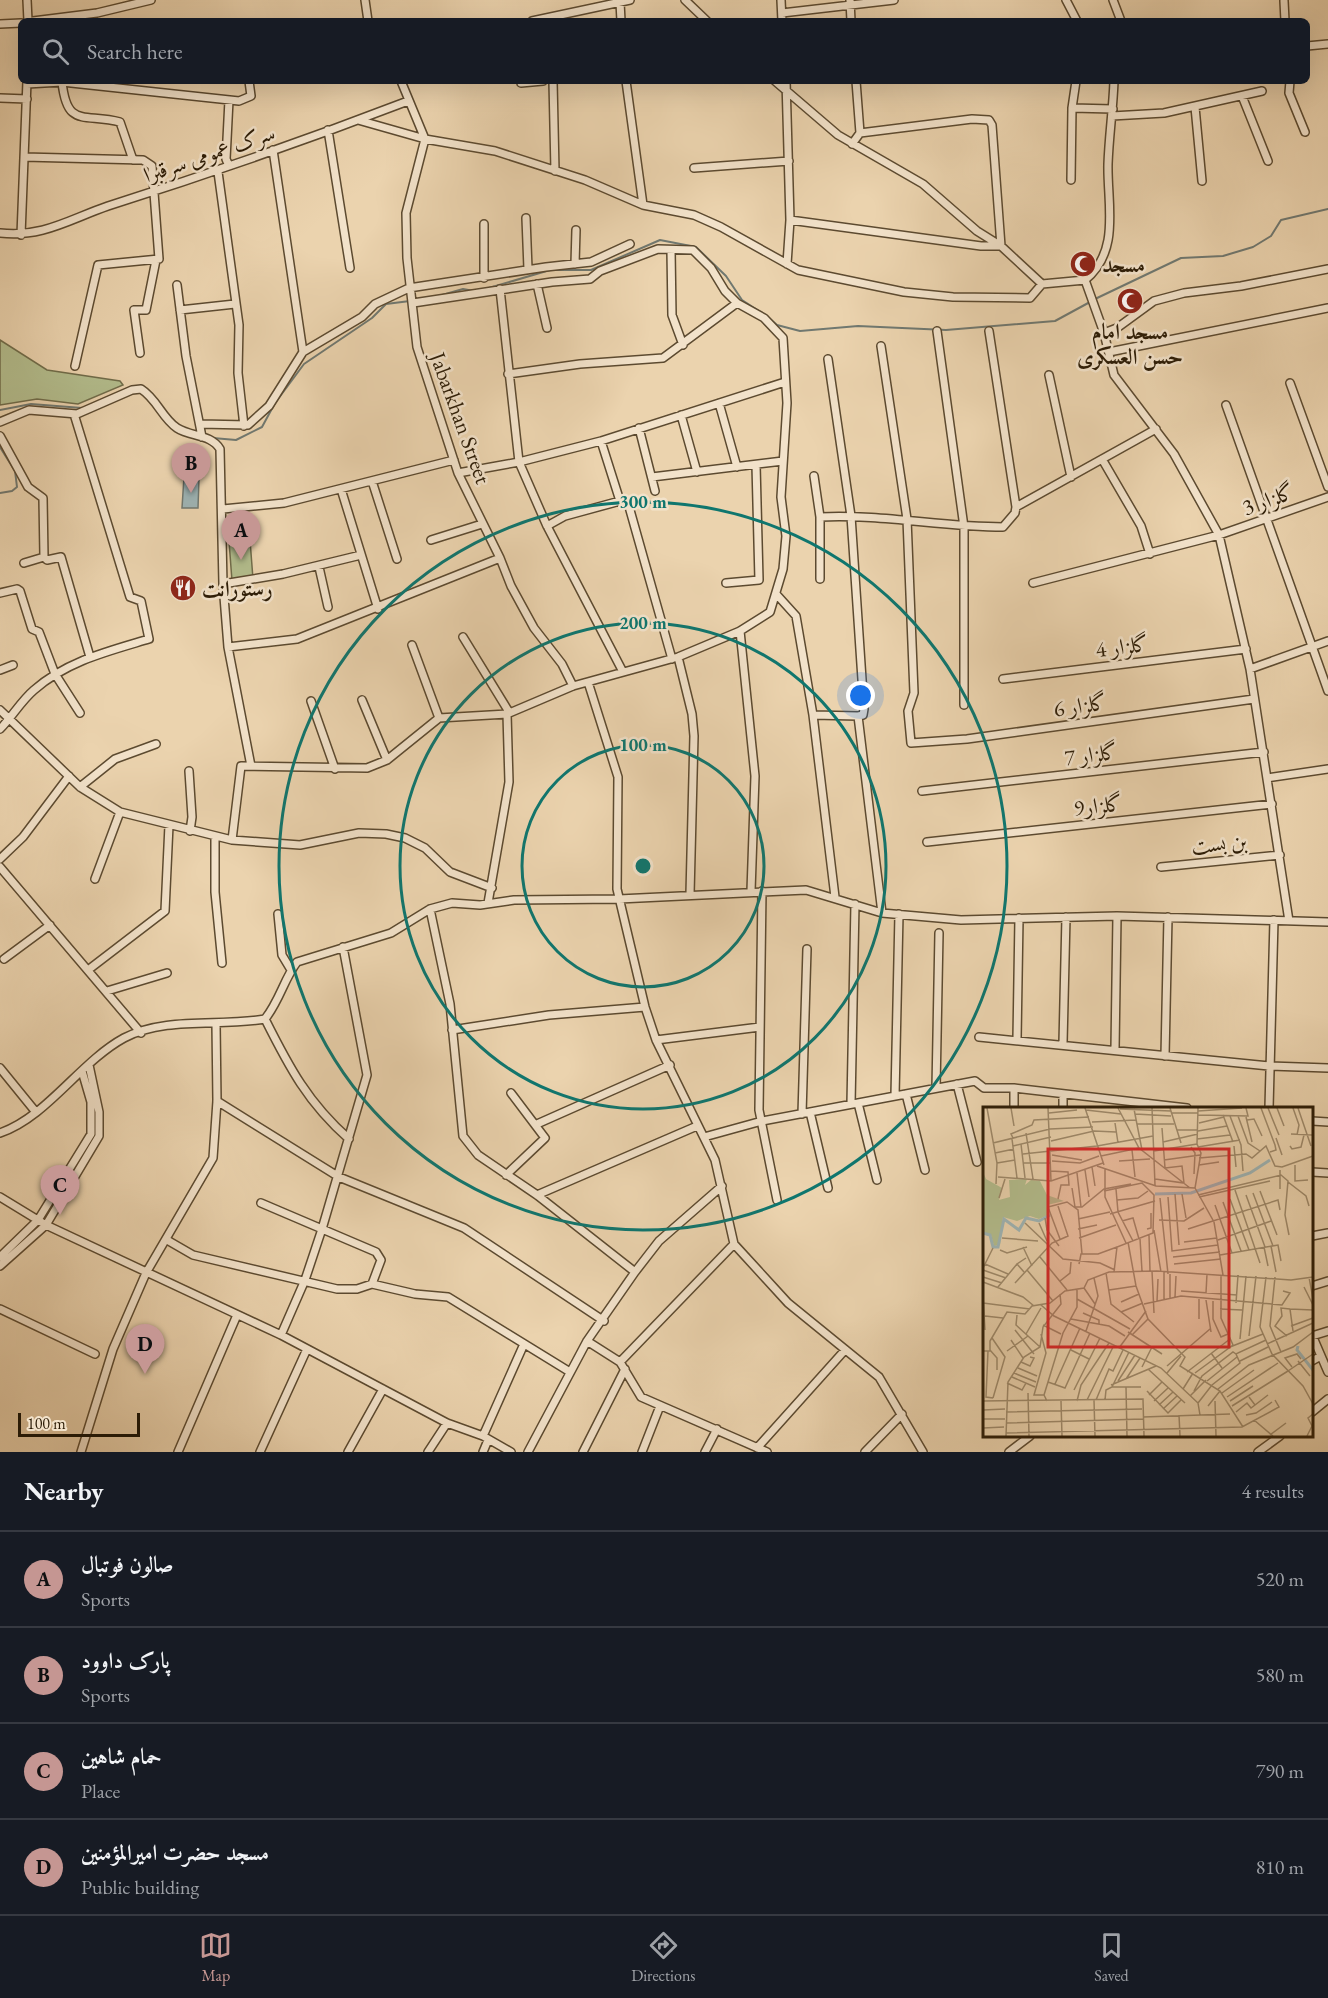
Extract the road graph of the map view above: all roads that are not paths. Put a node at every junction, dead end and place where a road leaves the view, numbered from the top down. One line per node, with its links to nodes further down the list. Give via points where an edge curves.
1 (27, 0): 16 (street)
2 (151, 0): 17 (street)
3 (365, 0): 18 (street)
4 (630, 0): 12 (street)
5 (685, 0): 14 (street)
6 (694, 0): 14 (street)
7 (781, 0): 15 (street)
8 (894, 0): 13 (street)
9 (1066, 0): 24 (street)
10 (1113, 0): 25 (street)
11 (1284, 0): 26 (street)
12 (620, 2): 19 (street); 20 (street)
13 (850, 3): 15 (street); 23 (street)
14 (696, 11): 21 (street)
15 (782, 13): 22 (street)
16 (28, 18)
17 (57, 18)
18 (368, 18)
19 (546, 18)
20 (621, 18)
21 (704, 18)
22 (782, 18)
23 (851, 18)
24 (1075, 18)
25 (1120, 18)
26 (1286, 18)
27 (18, 23): 28 (street)
28 (0, 24)
29 (1328, 44): 30 (street)
30 (1310, 46)
31 (27, 84): 48 (street)
32 (62, 84): 62 (street, via 65,106 72,114 120,122)
33 (81, 84): 49 (street)
34 (249, 84): 49 (street, via 251,96)
35 (402, 84): 50 (street)
36 (553, 84): 68 (street)
37 (626, 84): 72 (street)
38 (778, 84): 45 (street)
39 (786, 84): 45 (street)
40 (856, 84): 57 (street)
41 (1076, 84): 52 (street)
42 (1114, 84): 53 (street)
43 (1290, 84): 56 (street, via 1288,93)
44 (1262, 91): 46 (street)
45 (787, 92): 59 (street); 63 (street)
46 (1242, 96): 51 (street); 64 (street)
47 (0, 98): 48 (street)
48 (27, 99): 61 (street)
49 (229, 100): 65 (street, via 226,159)
50 (408, 101): 54 (street, سرک عمومی سرقبرا); 58 (street)
51 (1195, 107): 53 (street, via 1164,113); 70 (street)
52 (1072, 108): 53 (street); 69 (street)
53 (1113, 113): 89 (street, via 1108,165 1111,223 1104,256 1096,271)
54 (358, 120): 55 (street, سرک عمومی سرقبرا); 58 (street)
55 (328, 130): 60 (street, سرک عمومی سرقبرا); 85 (street)
56 (1305, 132)
57 (860, 133): 59 (street); 80 (street, via 989,120)
58 (424, 139): 68 (street, via 495,151); 93 (street, Jabarkhan Street, via 406,213)
59 (852, 144): 80 (street, via 923,184 977,231)
60 (273, 150): 65 (street, سرک عمومی سرقبرا); 106 (street)
61 (24, 157): 62 (street); 78 (street)
62 (133, 160): 71 (street, via 143,160 152,166)
63 (789, 161): 66 (street); 74 (street)
64 (1268, 161)
65 (230, 166): 67 (street, سرک عمومی سرقبرا)
66 (694, 168)
67 (218, 171): 71 (street, سرک عمومی سرقبرا); 97 (street)
68 (555, 171): 72 (street)
69 (1071, 180)
70 (1202, 181)
71 (155, 191): 78 (street, سرک عمومی سرقبرا, via 80,215 43,232); 82 (street, via 159,256)
72 (643, 205): 84 (street, via 694,215)
73 (526, 218): 86 (street)
74 (790, 220): 80 (street); 84 (street)
75 (484, 224): 88 (street)
76 (576, 230): 83 (street)
77 (0, 233): 78 (street)
78 (21, 236)
79 (630, 244): 83 (street, via 591,262)
80 (1001, 246): 91 (street)
81 (671, 250): 90 (street, via 658,249 600,271 590,279); 96 (street, via 693,250); 104 (street, via 672,315)
82 (156, 260): 108 (street, via 147,308 134,310); 110 (street, via 98,265)
83 (575, 264): 86 (street)
84 (787, 264): 91 (street, via 798,270 904,292 1030,298)
85 (350, 268)
86 (528, 269): 88 (street)
87 (1328, 269): 103 (street, via 1154,301)
88 (484, 278): 93 (street)
89 (1084, 280): 91 (street); 103 (street)
90 (537, 284): 94 (street); 100 (street)
91 (1042, 284)
92 (177, 285): 99 (street)
93 (410, 288): 95 (street, Jabarkhan Street); 106 (street, via 375,303 362,317)
94 (500, 289): 95 (street); 111 (street)
95 (413, 303): 128 (street, Jabarkhan Street, via 417,347)
96 (737, 303): 104 (street); 113 (street, via 764,318 783,338)
97 (235, 304): 99 (street); 121 (street)
98 (1328, 308): 107 (street)
99 (180, 310): 120 (street)
100 (547, 328)
101 (936, 331): 152 (street)
102 (989, 331): 144 (street)
103 (1104, 333): 107 (street)
104 (683, 345): 111 (street, via 663,358)
105 (881, 346): 148 (street)
106 (303, 352): 121 (street, via 269,406)
107 (1109, 352): 123 (street, via 1114,375)
108 (140, 353)
109 (828, 359): 146 (street)
110 (75, 366)
111 (508, 374): 130 (street)
112 (1049, 375): 137 (street)
113 (785, 382): 115 (street); 129 (street)
114 (1290, 383): 139 (street)
115 (719, 403): 118 (street); 132 (street)
116 (1226, 405): 149 (street)
117 (74, 414): 119 (street, via 30,410); 125 (street, via 141,389 171,423); 177 (street, via 130,597 141,601 149,639)
118 (681, 416): 122 (street); 133 (street)
119 (0, 422)
120 (200, 424): 121 (street); 125 (street)
121 (244, 426)
122 (639, 428): 126 (street); 136 (street)
123 (1156, 429): 127 (street); 153 (street)
124 (0, 436): 157 (street, via 28,487 43,498)
125 (202, 437): 145 (street, via 220,449)
126 (601, 441): 130 (street); 143 (street)
127 (1102, 459): 137 (street); 155 (street, via 1141,526)
128 (454, 460): 134 (street, Jabarkhan Street); 138 (street)
129 (783, 461): 131 (street); 167 (street, via 781,497 786,536)
130 (519, 462): 134 (street); 151 (street)
131 (756, 465): 132 (street); 165 (street, via 759,580)
132 (737, 467): 133 (street)
133 (697, 472): 136 (street)
134 (458, 473): 150 (street, Jabarkhan Street)
135 (814, 476): 147 (street)
136 (652, 477): 141 (street)
137 (1071, 477): 144 (street)
138 (372, 481): 140 (street); 159 (street)
139 (1328, 487)
140 (341, 489): 145 (street, via 284,503); 156 (street)
141 (655, 491)
142 (1328, 497): 149 (street, گلزار 3)
143 (620, 501): 151 (street, via 565,516); 178 (street, via 628,503)
144 (1016, 507): 152 (street, via 1003,527)
145 (223, 509): 164 (street)
146 (851, 516): 147 (street); 148 (street); 196 (street, via 864,709 863,715)
147 (820, 517): 162 (street)
148 (908, 519): 152 (street); 188 (street, گلزار 6, via 914,693 908,711 911,743 967,739)
149 (1267, 519): 153 (street, گلزار 3); 175 (street)
150 (482, 524): 154 (street); 158 (street, Jabarkhan Street)
151 (547, 526): 182 (street)
152 (964, 527): 191 (street)
153 (1220, 535): 155 (street, گلزار 3); 176 (street)
154 (431, 540)
155 (1150, 554): 163 (street, گلزار 3)
156 (361, 555): 161 (street); 169 (street)
157 (44, 557): 160 (street); 177 (street, via 61,557)
158 (500, 558): 169 (street); 186 (street, Jabarkhan Street, via 534,628 562,664)
159 (397, 559)
160 (24, 563)
161 (319, 567): 164 (street); 168 (street)
162 (820, 579)
163 (1033, 583)
164 (223, 584): 174 (street)
165 (726, 584)
166 (0, 593): 183 (street, via 20,591 32,630 39,632)
167 (777, 595): 170 (street, via 770,612); 195 (street, via 796,616)
168 (328, 607)
169 (378, 609): 174 (street, via 289,641)
170 (740, 631): 178 (street); 224 (street, via 755,776)
171 (463, 637): 194 (street)
172 (1328, 641): 175 (street)
173 (412, 645): 197 (street)
174 (228, 647): 203 (street)
175 (1312, 647): 180 (street); 187 (street)
176 (1246, 649): 180 (street); 184 (street, گلزار 4)
177 (90, 657): 183 (street)
178 (675, 658): 182 (street); 226 (street, via 692,714 694,736)
179 (13, 665): 181 (street)
180 (1250, 669): 188 (street)
181 (0, 670)
182 (623, 672): 185 (street)
183 (55, 674): 193 (street); 198 (street, via 33,690)
184 (1004, 679)
185 (588, 682): 186 (street); 228 (street, via 618,777)
186 (573, 686): 194 (street)
187 (1328, 691)
188 (1254, 699): 201 (street)
189 (311, 700): 205 (street)
190 (362, 700): 202 (street)
191 (964, 705)
192 (0, 710): 198 (street)
193 (80, 713)
194 (508, 713): 197 (street); 223 (street, via 509,782)
195 (813, 715): 196 (street); 227 (street)
196 (858, 716): 232 (street)
197 (439, 718): 202 (street)
198 (8, 721): 199 (street); 207 (street)
199 (0, 729)
200 (156, 744): 209 (street, via 115,759)
201 (1264, 752): 208 (street); 210 (street, گلزار 7)
202 (387, 760): 205 (street, via 367,768)
203 (251, 765): 205 (street); 216 (street, via 239,767)
204 (1328, 768): 208 (street)
205 (334, 769)
206 (189, 771): 214 (street)
207 (69, 776): 209 (street); 219 (street, via 23,837)
208 (1267, 778): 211 (street)
209 (80, 787): 212 (street)
210 (922, 791)
211 (1272, 804): 217 (street, گلزار9); 218 (street)
212 (120, 812): 213 (street); 222 (street)
213 (169, 825): 214 (street); 248 (street, via 165,910)
214 (190, 831): 215 (street)
215 (215, 836): 216 (street); 247 (street, via 215,892)
216 (232, 840): 223 (street, via 300,845 359,833 386,834 425,848 450,872)
217 (927, 842)
218 (1280, 855): 221 (street, بن بست); 240 (street)
219 (0, 860)
220 (0, 867): 242 (street)
221 (1161, 867)
222 (95, 879)
223 (492, 888): 229 (street)
224 (751, 891): 225 (street); 226 (street)
225 (762, 891): 227 (street, via 806,890); 255 (street)
226 (690, 894): 228 (street)
227 (835, 897): 230 (street)
228 (619, 899): 229 (street); 252 (street)
229 (488, 903): 231 (street, via 452,903)
230 (855, 904): 232 (street); 278 (street)
231 (430, 909): 244 (street, via 392,933); 256 (street)
232 (882, 913): 234 (street)
233 (278, 914): 249 (street, via 282,955)
234 (898, 914): 238 (street, via 961,920); 276 (street)
235 (1117, 916): 236 (street); 237 (street); 262 (street)
236 (1066, 917): 238 (street); 261 (street)
237 (1168, 917): 239 (street); 263 (street)
238 (1019, 918): 259 (street)
239 (1274, 921): 240 (street); 266 (street)
240 (1289, 921): 241 (street)
241 (1328, 922)
242 (50, 925): 246 (street); 248 (street)
243 (939, 933): 271 (street)
244 (343, 947): 249 (street, via 297,962); 293 (street, via 367,1075)
245 (807, 949): 285 (street)
246 (4, 958)
247 (222, 963)
248 (88, 970): 251 (street)
249 (291, 970): 253 (street, via 279,1002)
250 (166, 973): 251 (street)
251 (107, 991): 257 (street)
252 (645, 1007): 256 (street, via 549,1015); 260 (street)
253 (265, 1019): 254 (street); 293 (street, via 299,1083 323,1116)
254 (216, 1024): 257 (street, via 190,1023); 277 (street)
255 (760, 1028): 260 (street); 286 (street)
256 (452, 1030): 298 (street, via 463,1136 478,1155)
257 (141, 1033): 264 (street, via 125,1037)
258 (979, 1037): 259 (street)
259 (1017, 1039): 261 (street)
260 (656, 1040): 265 (street)
261 (1063, 1043): 262 (street)
262 (1115, 1049): 263 (street)
263 (1165, 1056): 266 (street)
264 (89, 1065): 269 (street); 308 (street, via 99,1112 99,1136)
265 (670, 1065): 289 (street); 290 (street)
266 (1269, 1065): 268 (street); 283 (street)
267 (0, 1068): 284 (street)
268 (1328, 1068)
269 (82, 1071): 284 (street); 307 (street, via 91,1102 92,1134)
270 (957, 1084): 271 (street); 272 (street, via 975,1081 984,1088); 294 (street)
271 (936, 1088): 274 (street)
272 (1014, 1088): 275 (street); 280 (street)
273 (511, 1093): 289 (street)
274 (906, 1094): 276 (street); 295 (street)
275 (1063, 1094): 279 (street); 281 (street)
276 (895, 1096): 278 (street)
277 (217, 1101): 299 (street); 312 (street, via 213,1158)
278 (854, 1103): 285 (street); 300 (street)
279 (1112, 1104): 282 (street)
280 (1014, 1107)
281 (1064, 1107)
282 (1165, 1107)
283 (1269, 1107)
284 (34, 1111): 291 (street, via 18,1126)
285 (806, 1113): 286 (street); 302 (street)
286 (762, 1121): 292 (street); 305 (street)
287 (1313, 1121): 288 (street)
288 (1328, 1122)
289 (537, 1124): 298 (street, via 545,1138)
290 (698, 1126): 292 (street); 303 (street)
291 (0, 1133)
292 (704, 1137): 301 (street)
293 (350, 1139): 299 (street)
294 (977, 1162)
295 (925, 1170)
296 (1313, 1172): 297 (street)
297 (1328, 1173)
298 (506, 1175): 303 (street)
299 (339, 1177): 309 (street); 323 (street, via 464,1228)
300 (877, 1180)
301 (722, 1186): 313 (street); 315 (street, via 659,1241)
302 (828, 1188)
303 (537, 1195): 315 (street)
304 (0, 1197): 307 (street)
305 (777, 1200)
306 (261, 1203): 309 (street)
307 (38, 1220): 308 (street); 314 (street)
308 (46, 1225): 314 (street); 316 (street)
309 (322, 1229): 317 (street); 319 (street, via 380,1257)
310 (1328, 1233): 311 (street)
311 (1313, 1236)
312 (167, 1240): 316 (street); 317 (street, via 193,1255)
313 (734, 1244): 331 (street, via 788,1303); 335 (street)
314 (0, 1263)
315 (635, 1272): 323 (street)
316 (146, 1273): 322 (street); 350 (street, via 113,1349)
317 (305, 1280): 319 (street, via 337,1289); 325 (street)
318 (1328, 1281): 320 (street)
319 (372, 1284): 329 (street, via 448,1297)
320 (1313, 1285)
321 (0, 1310): 332 (street)
322 (237, 1315): 325 (street); 351 (street)
323 (604, 1321): 328 (street)
324 (1328, 1331): 326 (street)
325 (281, 1335): 330 (street)
326 (1313, 1336)
327 (1313, 1338): 333 (street)
328 (587, 1341): 335 (street); 337 (street)
329 (524, 1344): 337 (street); 348 (street)
330 (307, 1349): 339 (street); 352 (street)
331 (845, 1350): 343 (street, via 879,1377); 349 (street)
332 (95, 1354)
333 (1321, 1356): 334 (street); 338 (street)
334 (1313, 1360)
335 (620, 1362): 336 (street)
336 (625, 1369): 341 (street, via 641,1397); 358 (street)
337 (570, 1372): 357 (street)
338 (1328, 1372)
339 (383, 1389): 344 (street); 353 (street)
340 (1328, 1399): 342 (street)
341 (660, 1406): 345 (street); 359 (street)
342 (1313, 1410)
343 (902, 1414): 361 (street); 362 (street)
344 (447, 1423): 348 (street); 354 (street)
345 (717, 1429): 349 (street); 360 (street)
346 (1029, 1437): 363 (street)
347 (1279, 1437): 364 (street)
348 (485, 1438): 355 (street); 356 (street)
349 (763, 1451)
350 (81, 1452)
351 (178, 1452)
352 (260, 1452)
353 (348, 1452)
354 (428, 1452)
355 (483, 1452)
356 (511, 1452)
357 (528, 1452)
358 (583, 1452)
359 (642, 1452)
360 (705, 1452)
361 (865, 1452)
362 (923, 1452)
363 (1009, 1452)
364 (1258, 1452)

